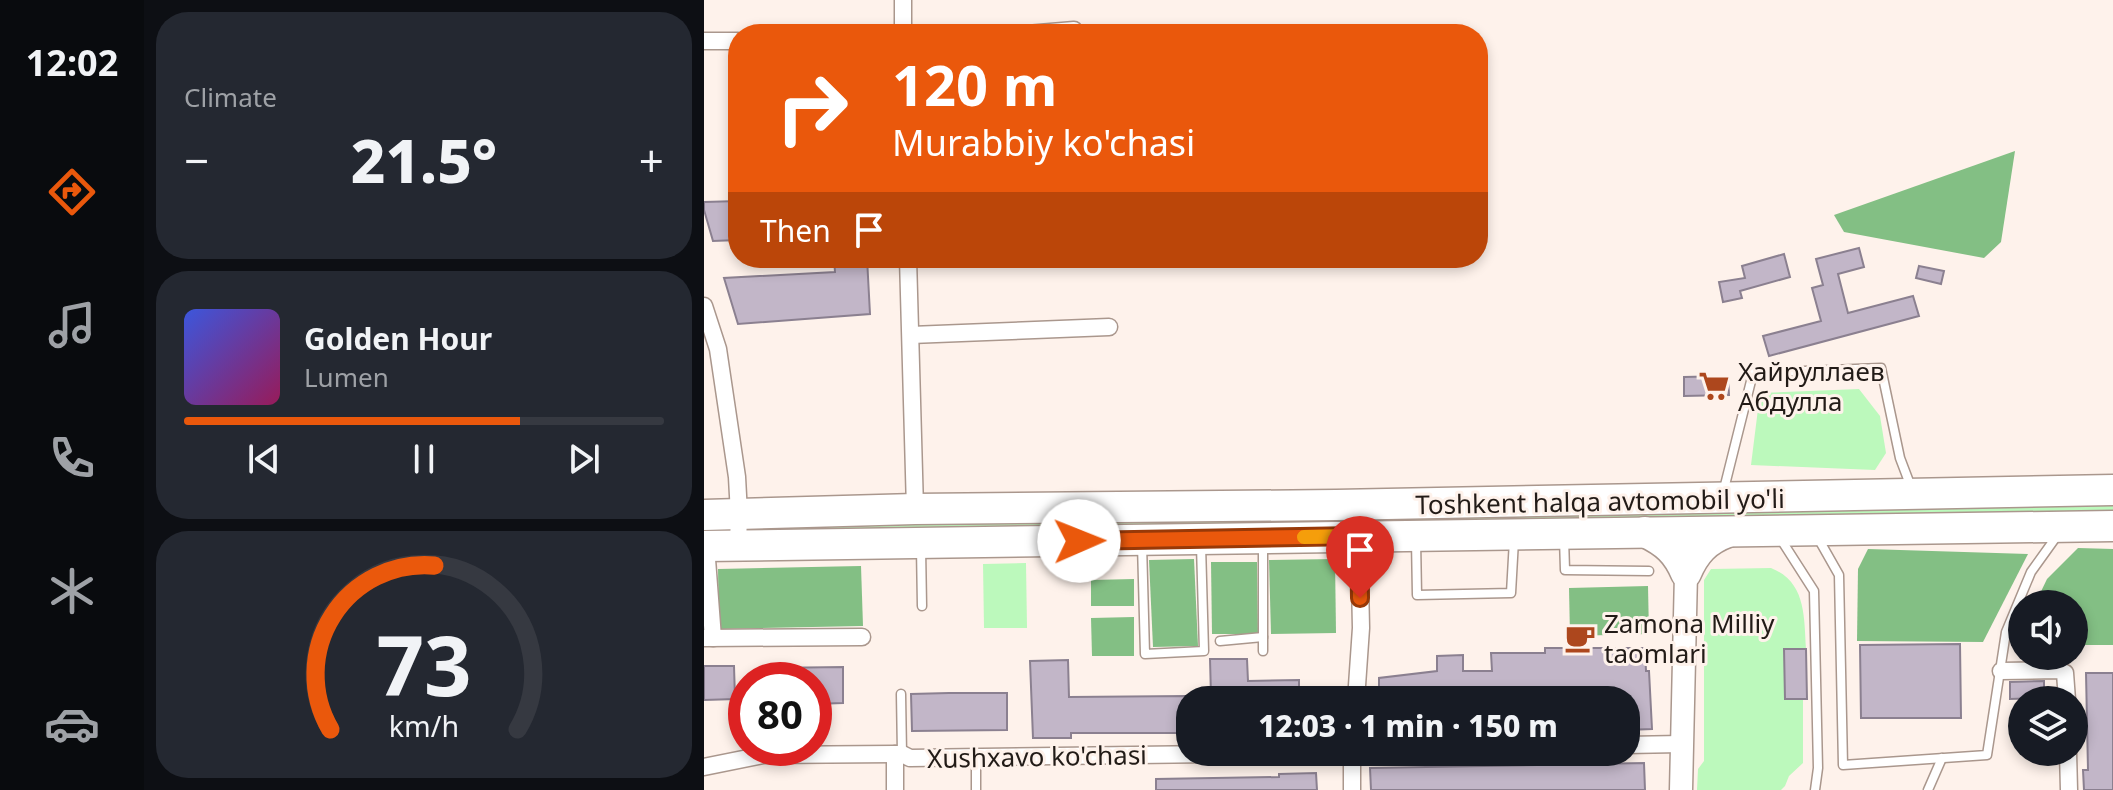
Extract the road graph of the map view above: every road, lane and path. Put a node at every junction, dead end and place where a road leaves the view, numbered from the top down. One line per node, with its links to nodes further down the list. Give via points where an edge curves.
1 (903, 0): 2 (street)
2 (903, 24)
3 (704, 41): 4 (street)
4 (728, 41)
5 (908, 268): 8 (street)
6 (704, 306): 9 (street)
7 (1109, 327): 8 (street)
8 (911, 335): 14 (street)
9 (711, 349): 15 (street, via 737,477)
10 (2113, 490): 11 (highway, Toshkent halqa avtomobil yo'li)
11 (1914, 495): 12 (highway, Toshkent halqa avtomobil yo'li); 12 (lane, via 1900,458 1881,368 1753,373)
12 (1722, 499): 13 (highway, Toshkent halqa avtomobil yo'li)
13 (1336, 505): 14 (highway, Toshkent halqa avtomobil yo'li); 26 (highway)
14 (915, 509): 15 (highway, Toshkent halqa avtomobil yo'li)
15 (739, 514): 16 (highway, Toshkent halqa avtomobil yo'li); 31 (street)
16 (704, 515)
17 (2064, 526): 18 (highway, Toshkent halqa avtomobil yo'li); 19 (highway, Toshkent halqa avtomobil yo'li); 41 (lane, via 2031,572 2006,632)
18 (2113, 526)
19 (1813, 530): 21 (highway, Toshkent halqa avtomobil yo'li); 50 (lane, via 1839,575 1843,765)
20 (1729, 531): 21 (highway, Toshkent halqa avtomobil yo'li); 22 (highway, Toshkent halqa avtomobil yo'li); 34 (highway, via 1701,547)
21 (1775, 531): 58 (lane, via 1814,591)
22 (1645, 532): 24 (highway, Toshkent halqa avtomobil yo'li); 34 (highway, via 1671,548)
23 (1515, 534): 24 (highway, Toshkent halqa avtomobil yo'li); 25 (highway, Toshkent halqa avtomobil yo'li); 25 (lane, via 1511,593 1417,595)
24 (1563, 534): 33 (lane, via 1565,570)
25 (1415, 536): 26 (highway, Toshkent halqa avtomobil yo'li)
26 (1347, 537): 27 (highway, Toshkent halqa avtomobil yo'li); 42 (street, via 1361,628)
27 (1264, 538): 28 (highway, Toshkent halqa avtomobil yo'li); 37 (lane)
28 (1201, 539): 29 (highway, Toshkent halqa avtomobil yo'li); 29 (lane, via 1204,651 1145,654)
29 (1142, 540): 30 (highway, Toshkent halqa avtomobil yo'li)
30 (921, 543): 31 (highway, Toshkent halqa avtomobil yo'li); 35 (lane)
31 (738, 545): 32 (highway, Toshkent halqa avtomobil yo'li)
32 (705, 546): 38 (street)
33 (1649, 571)
34 (1686, 573): 45 (street)
35 (922, 606)
36 (862, 637): 38 (street)
37 (1263, 637): 39 (lane); 40 (lane)
38 (708, 638)
39 (1220, 641)
40 (1263, 651)
41 (2001, 671): 43 (street, via 2058,670 2065,673); 50 (lane, via 1987,755)
42 (1357, 686)
43 (2066, 686)
44 (901, 694): 47 (lane)
45 (1681, 744): 46 (street); 57 (street)
46 (1640, 745)
47 (898, 754): 49 (street, Xushxavo ko'chasi); 53 (street, via 763,755); 54 (street, Xushxavo ko'chasi)
48 (1176, 754): 49 (street, Xushxavo ko'chasi)
49 (976, 757): 55 (lane)
50 (1942, 758): 59 (lane)
51 (1352, 766): 56 (street)
52 (2068, 766): 60 (street)
53 (704, 767)
54 (895, 790)
55 (976, 790)
56 (1352, 790)
57 (1681, 790)
58 (1815, 790)
59 (1928, 790)
60 (2069, 790)

